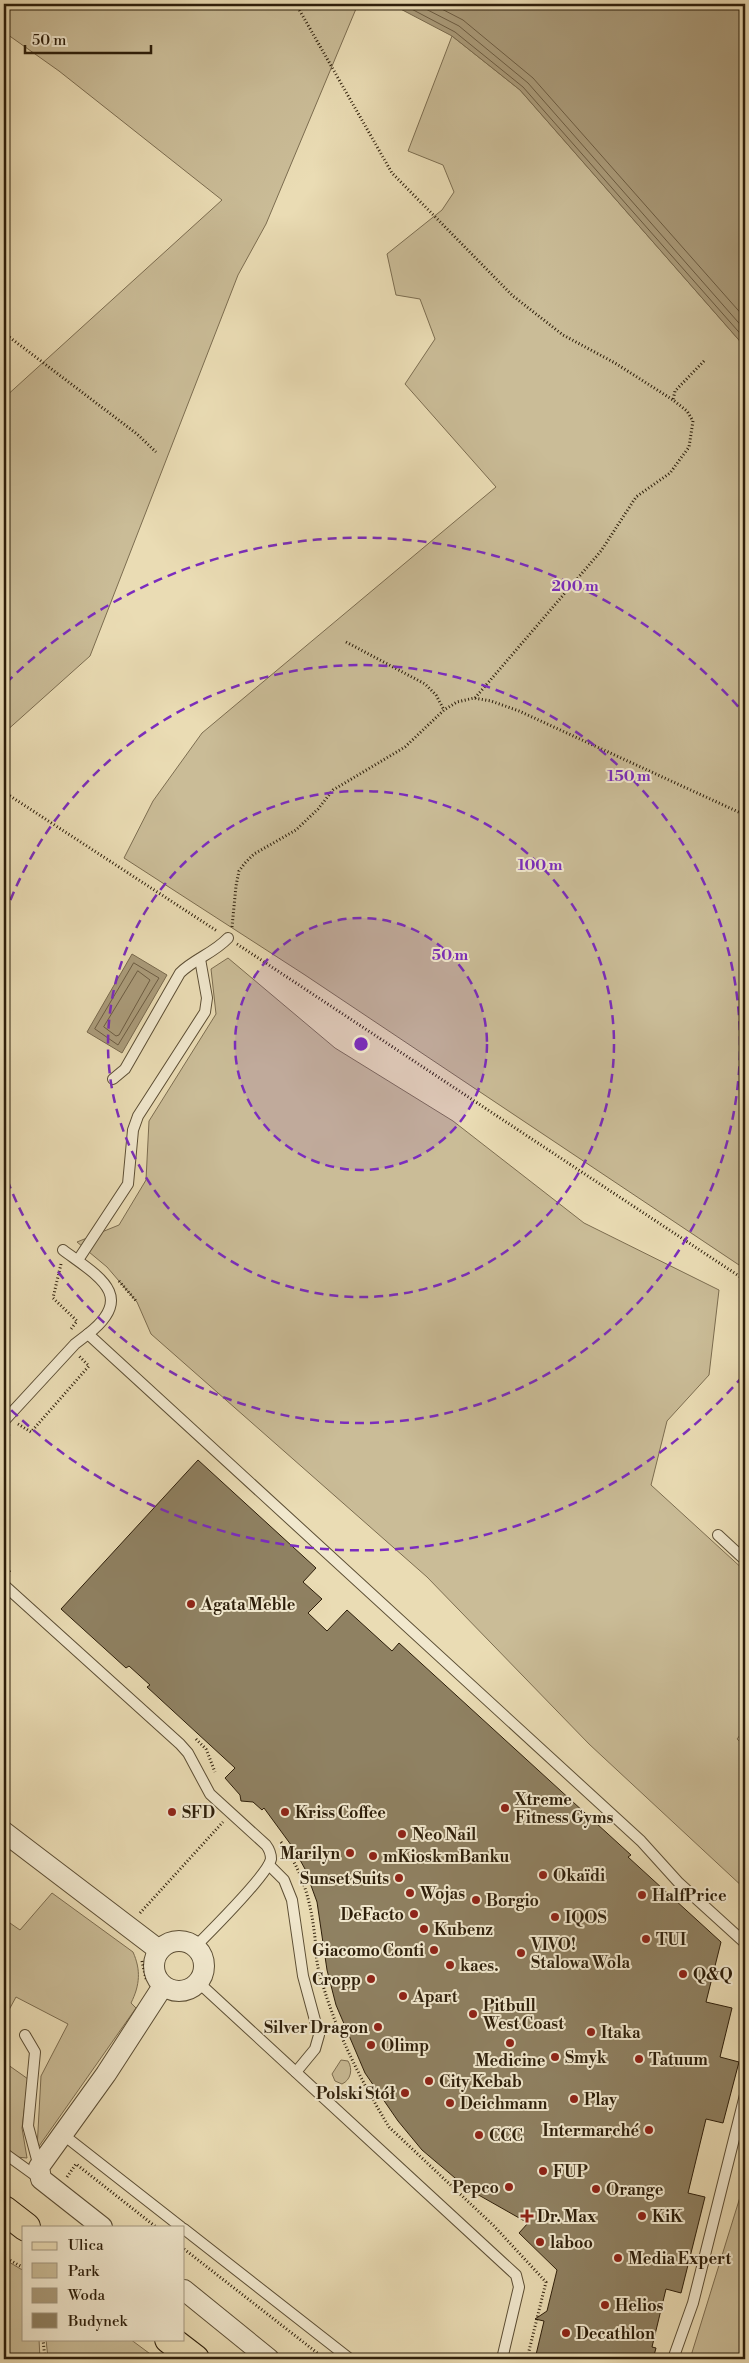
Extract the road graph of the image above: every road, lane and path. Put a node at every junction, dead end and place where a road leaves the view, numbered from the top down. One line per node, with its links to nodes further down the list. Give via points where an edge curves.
1 (296, 4): 4 (path, via 392,173 513,296 563,335)
2 (4, 333): 5 (path)
3 (705, 360): 4 (path, via 675,391)
4 (673, 400): 7 (path, via 687,411 693,421 689,448 670,473 636,497 601,551)
5 (156, 452)
6 (346, 642): 8 (path, via 425,684)
7 (474, 698): 8 (path, via 457,702); 10 (path, via 519,711)
8 (444, 710): 11 (path, via 405,747 333,790 296,830 246,862 239,871 233,923)
9 (4, 792): 11 (path)
10 (745, 815)
11 (228, 938): 12 (lane); 16 (path)
12 (200, 960): 13 (lane, via 180,973 125,1069); 15 (lane, via 207,998 205,1012 138,1116 133,1130 128,1184)
13 (113, 1079)
14 (63, 1250): 15 (lane)
15 (78, 1260): 17 (lane, via 102,1282 112,1298 112,1306 106,1316)
16 (745, 1280)
17 (88, 1334): 18 (lane); 27 (lane, via 641,1840 679,1883)
18 (4, 1421)
19 (718, 1535): 20 (lane)
20 (745, 1560)
21 (4, 1585): 22 (lane, via 180,1744 210,1794)
22 (230, 1814): 24 (lane); 26 (path)
23 (4, 1832): 26 (street)
24 (253, 1834): 25 (lane, via 270,1852); 57 (path, via 271,1829 306,1883 319,1973 330,2008 350,2058 389,2127 494,2226 546,2282)
25 (269, 1865): 28 (lane); 33 (lane, via 284,1880 292,1900 303,1976 319,2035 315,2050)
26 (128, 1928): 29 (street)
27 (745, 1943)
28 (195, 1947): 29 (street, via 179,1941 168,1943); 30 (street, via 204,1964)
29 (159, 1950): 31 (street, via 154,1964)
30 (198, 1982): 31 (street, via 181,1991); 33 (lane)
31 (163, 1986): 35 (street, via 106,2074)
32 (26, 2035): 37 (lane, via 35,2052 28,2126)
33 (296, 2072): 56 (lane, via 516,2275 519,2287)
34 (745, 2095): 58 (lane, via 694,2303)
35 (61, 2133): 37 (street); 43 (lane)
36 (4, 2153): 37 (lane)
37 (40, 2173): 41 (street)
38 (68, 2175): 42 (path, via 76,2164)
39 (4, 2210): 40 (main road)
40 (25, 2226)
41 (101, 2226)
42 (155, 2226)
43 (180, 2226)
44 (185, 2230): 55 (lane)
45 (185, 2250): 54 (path)
46 (4, 2257): 47 (path)
47 (22, 2267)
48 (185, 2291): 53 (street)
49 (43, 2340): 51 (path)
50 (170, 2340): 52 (main road)
51 (44, 2359)
52 (195, 2359)
53 (270, 2359)
54 (325, 2359)
55 (350, 2359)
56 (502, 2359)
57 (527, 2359)
58 (673, 2359)

